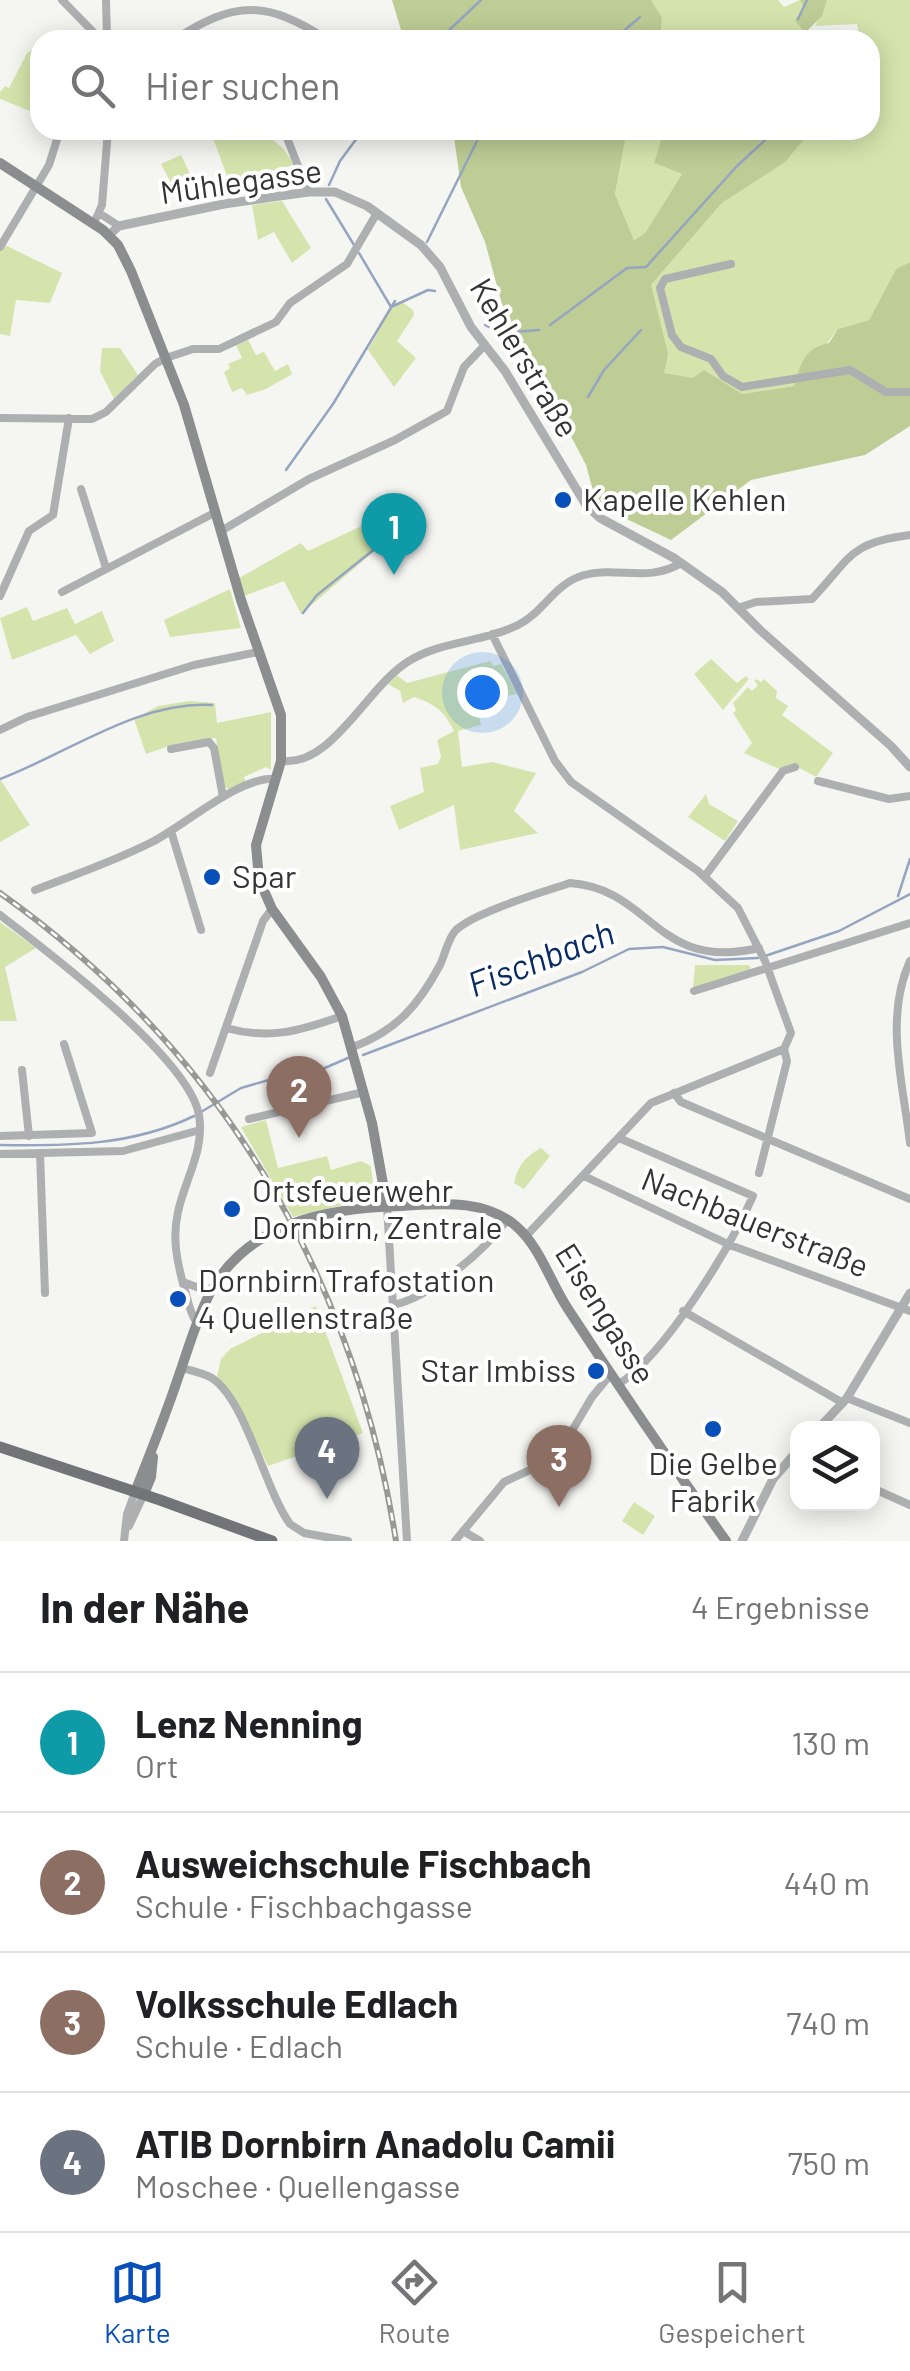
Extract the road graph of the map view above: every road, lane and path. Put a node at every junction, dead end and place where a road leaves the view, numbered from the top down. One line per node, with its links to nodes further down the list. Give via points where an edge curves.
1 (62, 0): 3 (street)
2 (106, 0): 4 (street)
3 (95, 30)
4 (105, 30)
5 (191, 30): 6 (street, via 252,4)
6 (309, 30)
7 (57, 140): 11 (street)
8 (107, 140): 15 (street)
9 (288, 140): 12 (street)
10 (0, 163): 11 (main road)
11 (36, 187): 15 (main road); 18 (street)
12 (308, 192): 13 (street, Mühlegasse, via 336,192); 16 (street, Mühlegasse)
13 (367, 206): 14 (street, Kehlerstraße)
14 (377, 213): 20 (street, Kehlerstraße, via 428,252); 21 (street, via 346,264 293,300 268,327 220,349)
15 (96, 218): 16 (street, Mühlegasse); 17 (main road)
16 (120, 226): 17 (street, Mühlegasse)
17 (109, 235): 21 (main road, via 126,257)
18 (0, 246)
19 (730, 264): 22 (street, via 665,278 660,288 672,335 682,347 711,359 742,386 850,370 886,392)
20 (484, 346): 27 (street, via 464,367 448,411); 29 (street, Kehlerstraße, via 586,505)
21 (166, 358): 24 (street, via 106,412); 26 (main road)
22 (910, 392)
23 (0, 418): 24 (street)
24 (69, 418): 32 (street, via 53,515 29,531)
25 (82, 489): 30 (street)
26 (216, 512): 27 (main road); 30 (street)
27 (221, 531): 35 (main road)
28 (910, 536): 33 (street, via 857,549 812,599)
29 (681, 563): 33 (street, Kehlerstraße); 34 (street, via 643,575 575,578 524,621)
30 (106, 568): 31 (street)
31 (62, 592)
32 (0, 596)
33 (738, 608): 40 (street, Kehlerstraße)
34 (492, 634): 38 (street, via 408,661 324,748 309,758); 46 (street, via 564,774)
35 (258, 652): 36 (street, via 194,665); 38 (main road, via 281,714)
36 (0, 730)
37 (172, 750): 44 (street, via 209,742)
38 (282, 761): 41 (main road)
39 (794, 767): 46 (street, via 783,771)
40 (910, 767)
41 (276, 780): 44 (street, via 266,778); 48 (main road, via 255,855)
42 (818, 782): 43 (street, via 888,798)
43 (910, 796)
44 (223, 798): 45 (street)
45 (171, 831): 47 (street); 51 (street)
46 (705, 876): 52 (street, via 738,908)
47 (35, 890)
48 (272, 909): 56 (main road); 59 (street, via 262,921)
49 (0, 915): 69 (street, via 116,1009 164,1060 198,1113)
50 (910, 923): 54 (street)
51 (201, 930)
52 (760, 949): 54 (street); 62 (street, via 685,946 628,902 570,882 455,931 410,1010 380,1037)
53 (910, 961): 57 (street)
54 (766, 964): 55 (street); 61 (street, via 791,1033)
55 (694, 992)
56 (342, 1016): 59 (street, via 281,1035); 62 (main road)
57 (896, 1021): 58 (street); 65 (street)
58 (910, 1023)
59 (226, 1028): 64 (street)
60 (64, 1044): 71 (street, via 92,1133)
61 (786, 1046): 67 (street); 73 (street)
62 (352, 1047): 66 (main road)
63 (22, 1070): 71 (street)
64 (210, 1072)
65 (906, 1080): 74 (street)
66 (364, 1092): 68 (street); 80 (main road)
67 (674, 1093): 72 (street, via 652,1103); 73 (street, via 681,1102)
68 (249, 1119)
69 (200, 1130): 75 (street, via 123,1151); 84 (street, via 176,1221)
70 (0, 1136): 71 (street)
71 (29, 1136)
72 (619, 1138): 78 (street); 83 (street, via 753,1196)
73 (766, 1138): 77 (street); 79 (street)
74 (910, 1143)
75 (40, 1153): 76 (street); 85 (street)
76 (0, 1154)
77 (759, 1173)
78 (584, 1176): 82 (street); 83 (street, Nachbauerstraße)
79 (910, 1199)
80 (387, 1206): 81 (main road, Eisengasse, via 476,1206); 86 (main road, Eisengasse, via 274,1230 242,1252); 89 (street)
81 (507, 1220): 82 (main road, Eisengasse); 89 (street, via 446,1277)
82 (526, 1236): 95 (main road, Eisengasse)
83 (730, 1245): 91 (street, Nachbauerstraße); 92 (street)
84 (183, 1282): 86 (street); 88 (street)
85 (45, 1292)
86 (210, 1292): 90 (main road, Eisengasse)
87 (910, 1293): 91 (street)
88 (188, 1300): 90 (street); 93 (street)
89 (392, 1306): 109 (street)
90 (204, 1307): 93 (main road, Eisengasse)
91 (905, 1310): 97 (street)
92 (683, 1311): 96 (street, via 644,1364); 97 (street)
93 (196, 1323): 94 (main road, Eisengasse)
94 (182, 1368): 103 (main road, Eisengasse, via 151,1477); 108 (street, via 224,1390 290,1524)
95 (611, 1374): 96 (main road, Eisengasse); 105 (street, via 556,1458 504,1482)
96 (619, 1384): 112 (main road, Eisengasse)
97 (845, 1400): 98 (street); 99 (street)
98 (826, 1421)
99 (910, 1423)
100 (0, 1448): 103 (main road)
101 (790, 1460): 113 (street)
102 (880, 1491): 104 (street)
103 (140, 1493): 106 (street); 107 (main road)
104 (910, 1504)
105 (463, 1531): 110 (street); 111 (street)
106 (124, 1541)
107 (272, 1541)
108 (348, 1541)
109 (407, 1541)
110 (455, 1541)
111 (480, 1541)
112 (726, 1541)
113 (742, 1541)

